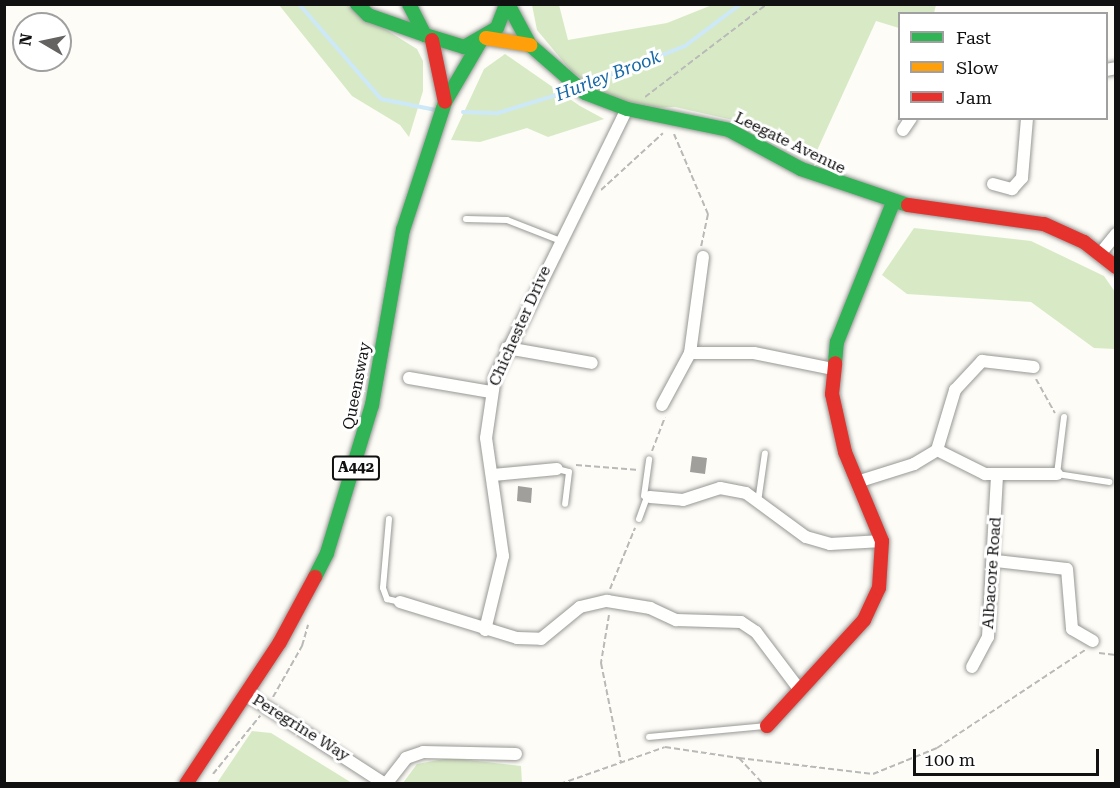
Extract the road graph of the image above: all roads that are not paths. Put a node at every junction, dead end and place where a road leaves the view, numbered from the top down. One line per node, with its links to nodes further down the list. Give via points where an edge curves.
1 (357, 4): 4 (street, via 368,15)
2 (409, 4): 4 (street, A442)
3 (507, 4): 5 (street, A442); 6 (street, Leegate Avenue)
4 (429, 38): 5 (street, via 447,46); 7 (street, A442)
5 (483, 40): 6 (street); 7 (street, A442)
6 (530, 45): 8 (street, Leegate Avenue, via 585,93)
7 (443, 109): 50 (street, Queensway / A442, via 403,230 352,482 327,553)
8 (627, 109): 13 (street, Leegate Avenue, via 729,130 801,169); 16 (street, Chichester Drive)
9 (910, 120): 11 (street)
10 (1027, 120): 12 (street, via 1023,178 1012,189)
11 (903, 130)
12 (993, 183)
13 (893, 203): 18 (street, Leegate Avenue, via 1044,224); 24 (street, via 845,316)
14 (466, 219): 16 (lane, via 507,220)
15 (1116, 234): 18 (street)
16 (558, 240): 20 (street, Chichester Drive)
17 (702, 253): 21 (street)
18 (1100, 254): 19 (street, Leegate Avenue)
19 (1116, 267)
20 (507, 348): 22 (street); 26 (street, Chichester Drive)
21 (690, 353): 24 (street, via 754,353); 27 (street)
22 (592, 363)
23 (1034, 367): 29 (street, via 982,361 955,390)
24 (833, 369): 36 (street, via 835,421)
25 (409, 378): 26 (street)
26 (491, 392): 34 (street, Chichester Drive, via 486,438)
27 (664, 410)
28 (1064, 417): 33 (lane)
29 (937, 450): 35 (street, via 985,474); 36 (street, via 914,464)
30 (765, 453): 39 (lane)
31 (649, 459): 38 (lane)
32 (557, 469): 34 (street); 40 (lane, via 569,472)
33 (1057, 474): 35 (street); 37 (lane)
34 (493, 475): 46 (street, Chichester Drive, via 503,556)
35 (997, 475): 44 (street, Albacore Road)
36 (858, 482): 43 (street)
37 (1109, 482)
38 (647, 497): 39 (street, via 683,500 720,488 746,493); 42 (lane)
39 (758, 503): 43 (street, via 806,537 830,544)
40 (565, 504)
41 (389, 519): 45 (lane, via 383,588 387,598)
42 (639, 519)
43 (882, 541): 49 (street, via 879,588 864,620)
44 (996, 561): 47 (street, via 1068,569 1072,629); 48 (street, Albacore Road, via 988,638)
45 (400, 602): 46 (street)
46 (486, 630): 49 (street, via 541,639 580,607 610,601 650,608 676,620 741,622 756,632)
47 (1093, 641)
48 (972, 667)
49 (799, 689): 51 (street)
50 (246, 694): 54 (street, Queensway / A442); 55 (street, Peregrine Way)
51 (767, 726): 52 (lane)
52 (649, 737)
53 (516, 754): 55 (street, via 423,752 406,758)
54 (186, 783)
55 (386, 783)

